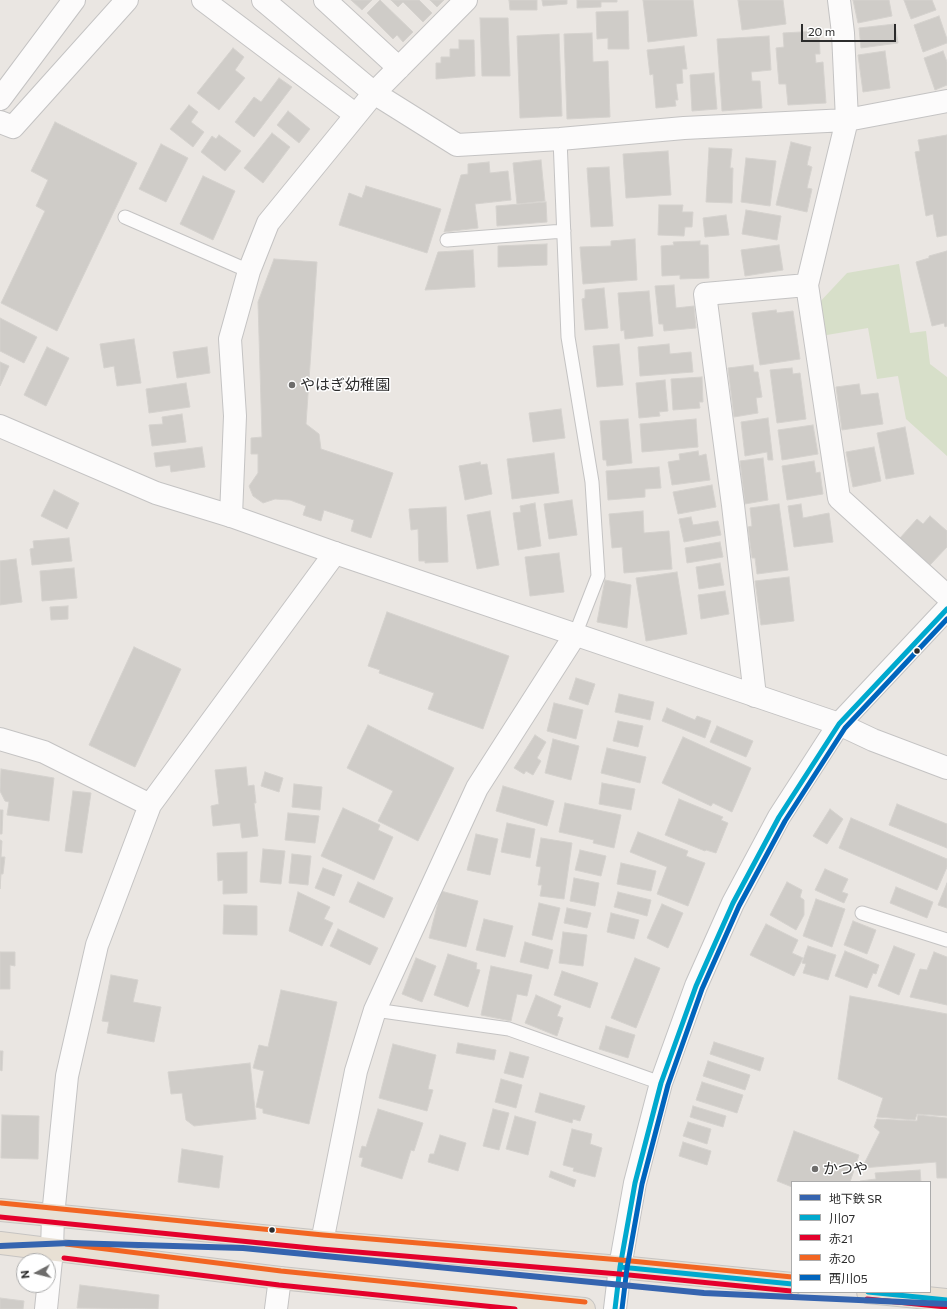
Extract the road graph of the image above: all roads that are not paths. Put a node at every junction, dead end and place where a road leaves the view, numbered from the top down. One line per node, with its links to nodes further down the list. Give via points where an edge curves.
1 (74, 0): 10 (street)
2 (127, 0): 14 (street, via 13,127)
3 (203, 0): 12 (street)
4 (263, 0): 9 (street)
5 (326, 0): 8 (street)
6 (466, 0): 8 (street)
7 (839, 0): 13 (street)
8 (398, 68): 9 (street)
9 (374, 93): 12 (street); 15 (street, via 457,145)
10 (0, 99)
11 (947, 101): 13 (street)
12 (356, 115): 19 (street, via 268,223)
13 (847, 120): 15 (street, via 684,128); 20 (street)
14 (0, 122)
15 (560, 140): 17 (lane)
16 (125, 217): 19 (lane)
17 (564, 231): 18 (lane); 26 (lane, via 568,337 592,482 598,576)
18 (447, 240)
19 (249, 271): 22 (street, via 230,339 235,416)
20 (807, 285): 24 (street, via 839,498); 27 (street, via 705,294)
21 (0, 426): 22 (street, via 156,493)
22 (231, 516): 23 (street)
23 (334, 554): 26 (street); 31 (street)
24 (947, 596)
25 (947, 609): 28 (street)
26 (575, 635): 27 (street); 34 (street, via 477,788)
27 (755, 696): 28 (street)
28 (839, 724): 30 (street, via 872,740); 35 (street, via 779,817 733,903 696,986)
29 (0, 739): 31 (street, via 44,752)
30 (947, 768)
31 (150, 805): 37 (street, via 97,945 67,1076)
32 (862, 913): 33 (lane)
33 (947, 940)
34 (375, 1010): 35 (lane, via 509,1029); 38 (street, via 356,1071)
35 (660, 1083): 41 (street, via 635,1183)
36 (0, 1210): 37 (highway)
37 (54, 1216): 38 (highway); 40 (street)
38 (322, 1242): 41 (highway)
39 (0, 1243): 40 (highway)
40 (52, 1250): 42 (highway); 46 (street)
41 (620, 1267): 43 (highway); 49 (street)
42 (280, 1278): 47 (street); 48 (highway)
43 (791, 1284)
44 (878, 1293): 45 (highway)
45 (947, 1300)
46 (46, 1309)
47 (276, 1309)
48 (584, 1309)
49 (615, 1309)

